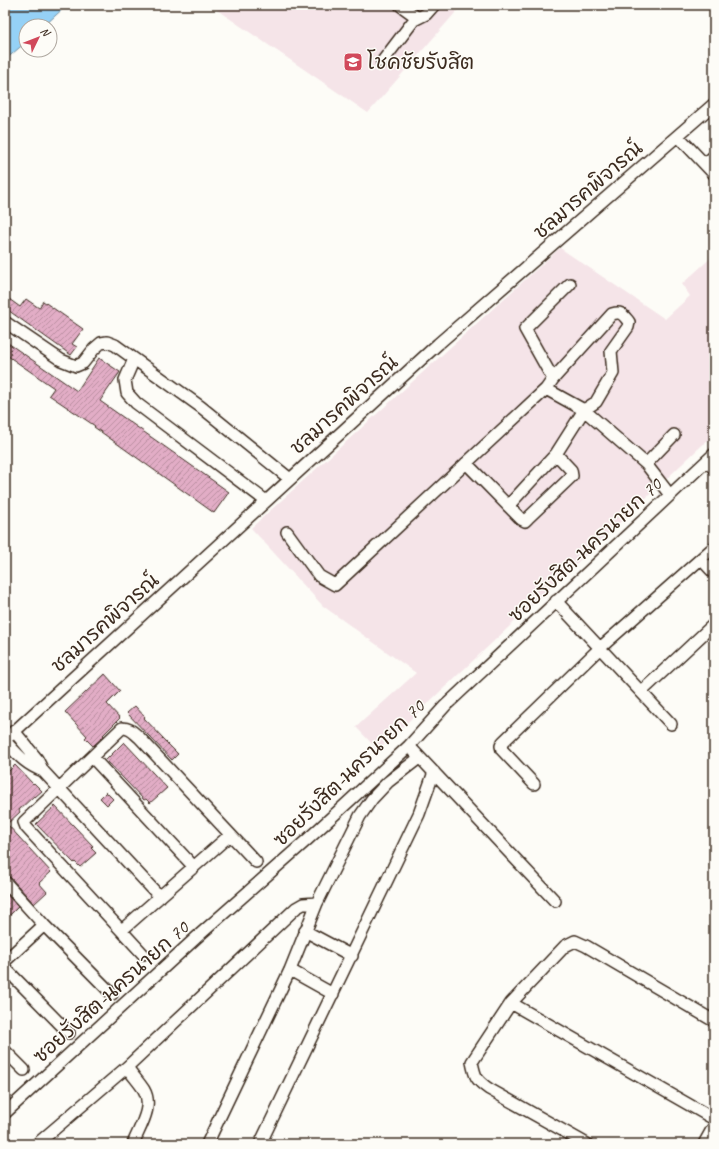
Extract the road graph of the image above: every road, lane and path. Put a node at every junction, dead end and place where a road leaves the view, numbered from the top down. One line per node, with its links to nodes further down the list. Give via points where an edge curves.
1 (400, 5): 3 (street)
2 (434, 5): 3 (street)
3 (418, 18): 4 (street)
4 (382, 62)
5 (714, 104): 6 (street, ชลมารคพิจารณ์)
6 (678, 136): 8 (street); 21 (street, ชลมารคพิจารณ์, via 438,344)
7 (714, 156): 8 (street)
8 (705, 164): 9 (street)
9 (714, 174)
10 (570, 284): 13 (street, via 525,329)
11 (5, 322): 12 (street, via 61,360 76,366 83,363 100,343 107,342)
12 (134, 359): 21 (street, via 201,407); 23 (street, via 125,380 127,393 136,404)
13 (553, 379): 14 (street); 15 (street, via 612,314 621,313 629,322 611,351 613,373 596,402)
14 (546, 389): 15 (street); 19 (street)
15 (584, 410): 17 (street); 20 (street)
16 (674, 435): 20 (street)
17 (556, 454): 24 (street); 24 (street, via 571,470 572,476 525,521)
18 (712, 462): 22 (street, ซอยรังสิต-นครนายก 70)
19 (466, 463): 24 (street); 25 (street, via 335,585 319,576)
20 (646, 464): 22 (street)
21 (290, 479): 23 (street, ชลมารคพิจารณ์)
22 (670, 495): 29 (street, ซอยรังสิต-นครนายก 70)
23 (266, 501): 34 (street, ชลมารคพิจารณ์)
24 (508, 506)
25 (287, 532)
26 (713, 548): 27 (street)
27 (701, 559): 28 (street); 31 (street)
28 (714, 573)
29 (556, 601): 31 (street); 36 (street, ซอยรังสิต-นครนายก 70, via 445,706)
30 (714, 624): 32 (street)
31 (600, 648): 32 (street); 41 (street, via 501,746)
32 (641, 692): 33 (street)
33 (671, 724)
34 (14, 731): 35 (street, ชลมารคพิจารณ์); 39 (street, via 37,759)
35 (5, 740): 39 (street, via 29,765)
36 (409, 746): 38 (street); 66 (street, ซอยรังสิต-นครนายก 70)
37 (92, 756): 42 (street); 43 (street, via 122,728 131,730); 45 (street)
38 (419, 758): 40 (street); 49 (street, via 388,782 360,816)
39 (43, 771): 42 (street)
40 (434, 772): 48 (street); 54 (street, via 419,814)
41 (534, 784)
42 (59, 788): 47 (street); 51 (street, via 24,822 26,827)
43 (230, 835): 44 (street); 45 (street)
44 (256, 862)
45 (194, 867): 47 (street)
46 (5, 882): 50 (street)
47 (160, 897): 51 (street)
48 (555, 900)
49 (317, 903): 52 (street); 64 (street, via 303,904 296,908)
50 (44, 925): 55 (street); 58 (street)
51 (122, 930): 53 (street)
52 (305, 931): 54 (street); 57 (street)
53 (144, 954)
54 (352, 956): 59 (street)
55 (5, 961)
56 (5, 968): 62 (street)
57 (290, 970): 59 (street); 71 (street)
58 (112, 994)
59 (333, 994): 72 (street)
60 (511, 1003): 61 (street, via 565,946 575,942); 67 (street); 73 (street, via 472,1062 475,1074 480,1083 489,1089)
61 (714, 1021)
62 (69, 1033)
63 (5, 1051): 65 (street)
64 (127, 1067): 69 (street); 70 (street, via 144,1090 148,1102)
65 (24, 1070)
66 (5, 1113)
67 (714, 1119)
68 (714, 1126): 74 (street)
69 (37, 1144)
70 (133, 1144)
71 (207, 1144)
72 (260, 1144)
73 (587, 1144)
74 (704, 1144)

